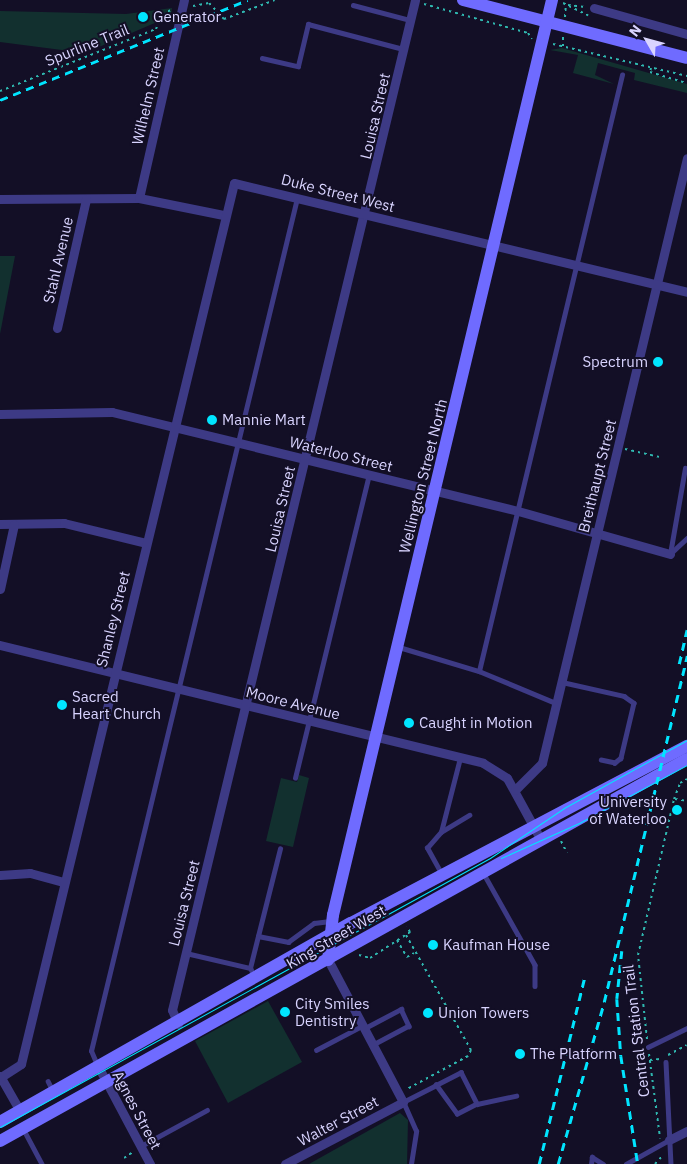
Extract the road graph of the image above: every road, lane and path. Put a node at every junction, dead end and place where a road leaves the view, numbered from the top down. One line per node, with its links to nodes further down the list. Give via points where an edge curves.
1 (275, 0): 5 (path, via 224,19 209,3)
2 (463, 0): 11 (main road)
3 (419, 2): 10 (street, Louisa Street); 13 (path, via 528,33)
4 (560, 2): 7 (path); 8 (path); 11 (main road, Wellington Street North)
5 (186, 3): 27 (street, Wilhelm Street)
6 (354, 5): 10 (lane)
7 (566, 8)
8 (594, 8): 12 (street)
9 (172, 9): 24 (path, Spurline Trail, via 162,14 156,29)
10 (411, 21): 17 (street, Louisa Street)
11 (548, 21): 19 (main road); 32 (main road, Wellington Street North)
12 (687, 34)
13 (534, 39)
14 (563, 41): 16 (path)
15 (554, 44): 16 (path)
16 (563, 46): 20 (path)
17 (404, 50): 18 (lane, via 308,24 298,66); 30 (street, Louisa Street)
18 (262, 58)
19 (687, 58)
20 (651, 68): 22 (path); 23 (path, via 650,72)
21 (622, 75): 33 (lane)
22 (687, 76)
23 (687, 83)
24 (0, 91)
25 (687, 158): 34 (street, Breithaupt Street)
26 (297, 197): 30 (street, Duke Street West); 31 (street, Duke Street West, via 234,183); 39 (lane)
27 (140, 198): 29 (street); 31 (street)
28 (0, 199): 29 (street)
29 (86, 199): 36 (street, Stahl Avenue)
30 (366, 214): 32 (street, Duke Street West); 42 (street, Louisa Street)
31 (223, 216): 38 (street, Shanley Street)
32 (495, 245): 33 (street, Duke Street West); 45 (main road, Wellington Street North)
33 (576, 265): 34 (street, Duke Street West); 46 (lane)
34 (657, 285): 35 (street, Duke Street West); 49 (street, Breithaupt Street)
35 (687, 292)
36 (57, 328)
37 (0, 414): 38 (street, Waterloo Street, via 112,412)
38 (173, 427): 39 (street, Waterloo Street); 51 (street, Shanley Street)
39 (240, 444): 42 (street, Waterloo Street); 59 (lane)
40 (625, 449): 41 (path)
41 (659, 457)
42 (306, 460): 44 (street, Waterloo Street); 61 (street, Louisa Street)
43 (685, 468): 52 (lane)
44 (368, 476): 45 (street, Waterloo Street); 62 (lane)
45 (436, 491): 46 (street, Waterloo Street); 55 (main road, Wellington Street North)
46 (518, 510): 49 (street, Waterloo Street); 56 (lane)
47 (0, 524): 48 (street)
48 (14, 524): 51 (street, via 64,523); 53 (street)
49 (597, 534): 52 (street, Waterloo Street); 58 (street, Breithaupt Street)
50 (687, 538): 52 (lane)
51 (146, 543): 57 (street, Shanley Street)
52 (670, 554)
53 (0, 589)
54 (0, 645): 57 (street, Moore Avenue)
55 (398, 647): 56 (lane); 63 (main road, Wellington Street North)
56 (479, 671): 60 (lane)
57 (113, 673): 59 (street, Moore Avenue); 83 (street, Shanley Street)
58 (562, 682): 60 (street, Breithaupt Street); 67 (lane, via 624,696 634,703 624,752 615,763)
59 (180, 689): 61 (street, Moore Avenue); 105 (lane, via 91,1051)
60 (557, 703): 70 (street, Breithaupt Street, via 542,763)
61 (247, 706): 62 (street, Moore Avenue); 91 (street, Louisa Street)
62 (308, 721): 63 (street, Moore Avenue); 68 (lane)
63 (375, 737): 65 (street, Moore Avenue); 84 (main road, Wellington Street North)
64 (687, 746): 74 (main road, King Street West)
65 (460, 758): 70 (street, Moore Avenue, via 498,770); 75 (lane)
66 (687, 759): 76 (main road, King Street West)
67 (601, 760)
68 (295, 778)
69 (687, 779): 71 (path, Central Station Trail, via 680,783)
70 (515, 790): 74 (street, Moore Avenue)
71 (674, 799): 72 (path); 101 (path, Central Station Trail, via 638,955)
72 (687, 801)
73 (469, 815): 75 (lane)
74 (534, 828): 76 (street, Moore Avenue); 82 (main road, King Street West)
75 (441, 832): 82 (lane, via 427,848)
76 (541, 840): 81 (main road, King Street West)
77 (561, 841): 79 (path)
78 (280, 849): 87 (lane)
79 (568, 853)
80 (0, 874): 83 (street, via 30,873)
81 (484, 874): 93 (main road, King Street West); 95 (lane, via 535,965)
82 (442, 876): 88 (main road, King Street West)
83 (64, 882): 106 (street, Shanley Street, via 21,1064)
84 (332, 920): 87 (lane, via 314,923 288,942); 88 (main road, Wellington Street North)
85 (410, 932): 86 (path)
86 (406, 935): 89 (path); 92 (path)
87 (258, 936): 94 (lane)
88 (328, 936): 93 (main road, Wellington Street North); 94 (main road, King Street West)
89 (397, 940): 90 (path, via 370,958); 92 (path, via 407,957)
90 (352, 952)
91 (186, 953): 94 (lane); 96 (street, Louisa Street, via 172,1010)
92 (415, 953): 110 (path, via 471,1050 468,1056)
93 (328, 960): 97 (street); 108 (main road, King Street West)
94 (253, 974): 96 (main road, King Street West)
95 (535, 986)
96 (178, 1024): 105 (main road, King Street West)
97 (364, 1026): 99 (street); 99 (lane, via 400,1008 409,1026); 102 (lane)
98 (687, 1028): 101 (lane)
99 (374, 1045): 113 (street)
100 (687, 1045): 103 (path)
101 (648, 1047): 103 (path, Central Station Trail)
102 (316, 1050)
103 (650, 1060): 120 (path, Central Station Trail)
104 (666, 1062): 120 (lane)
105 (99, 1068): 108 (street, Agnes Street); 111 (main road, King Street West)
106 (0, 1076): 116 (street)
107 (48, 1081): 111 (lane)
108 (106, 1083): 118 (main road, King Street West); 122 (street, Agnes Street)
109 (436, 1085): 113 (lane); 114 (lane, via 457,1114); 114 (lane, via 461,1072)
110 (406, 1090)
111 (54, 1092): 116 (main road, King Street West)
112 (516, 1096): 114 (lane)
113 (403, 1102): 127 (street, Walter Street); 128 (lane, via 416,1131)
114 (477, 1104)
115 (206, 1110): 122 (lane)
116 (20, 1112): 117 (main road, King Street West)
117 (0, 1122)
118 (23, 1129): 121 (main road, King Street West); 125 (lane)
119 (687, 1131): 120 (street)
120 (664, 1140): 131 (lane); 133 (lane)
121 (0, 1141)
122 (141, 1146): 124 (path); 126 (street, Agnes Street)
123 (662, 1150): 132 (path, via 661,1161)
124 (124, 1158)
125 (42, 1164)
126 (150, 1164)
127 (286, 1164)
128 (411, 1164)
129 (591, 1164): 130 (lane, via 592,1157)
130 (603, 1164)
131 (626, 1164)
132 (655, 1164)
133 (671, 1164)

